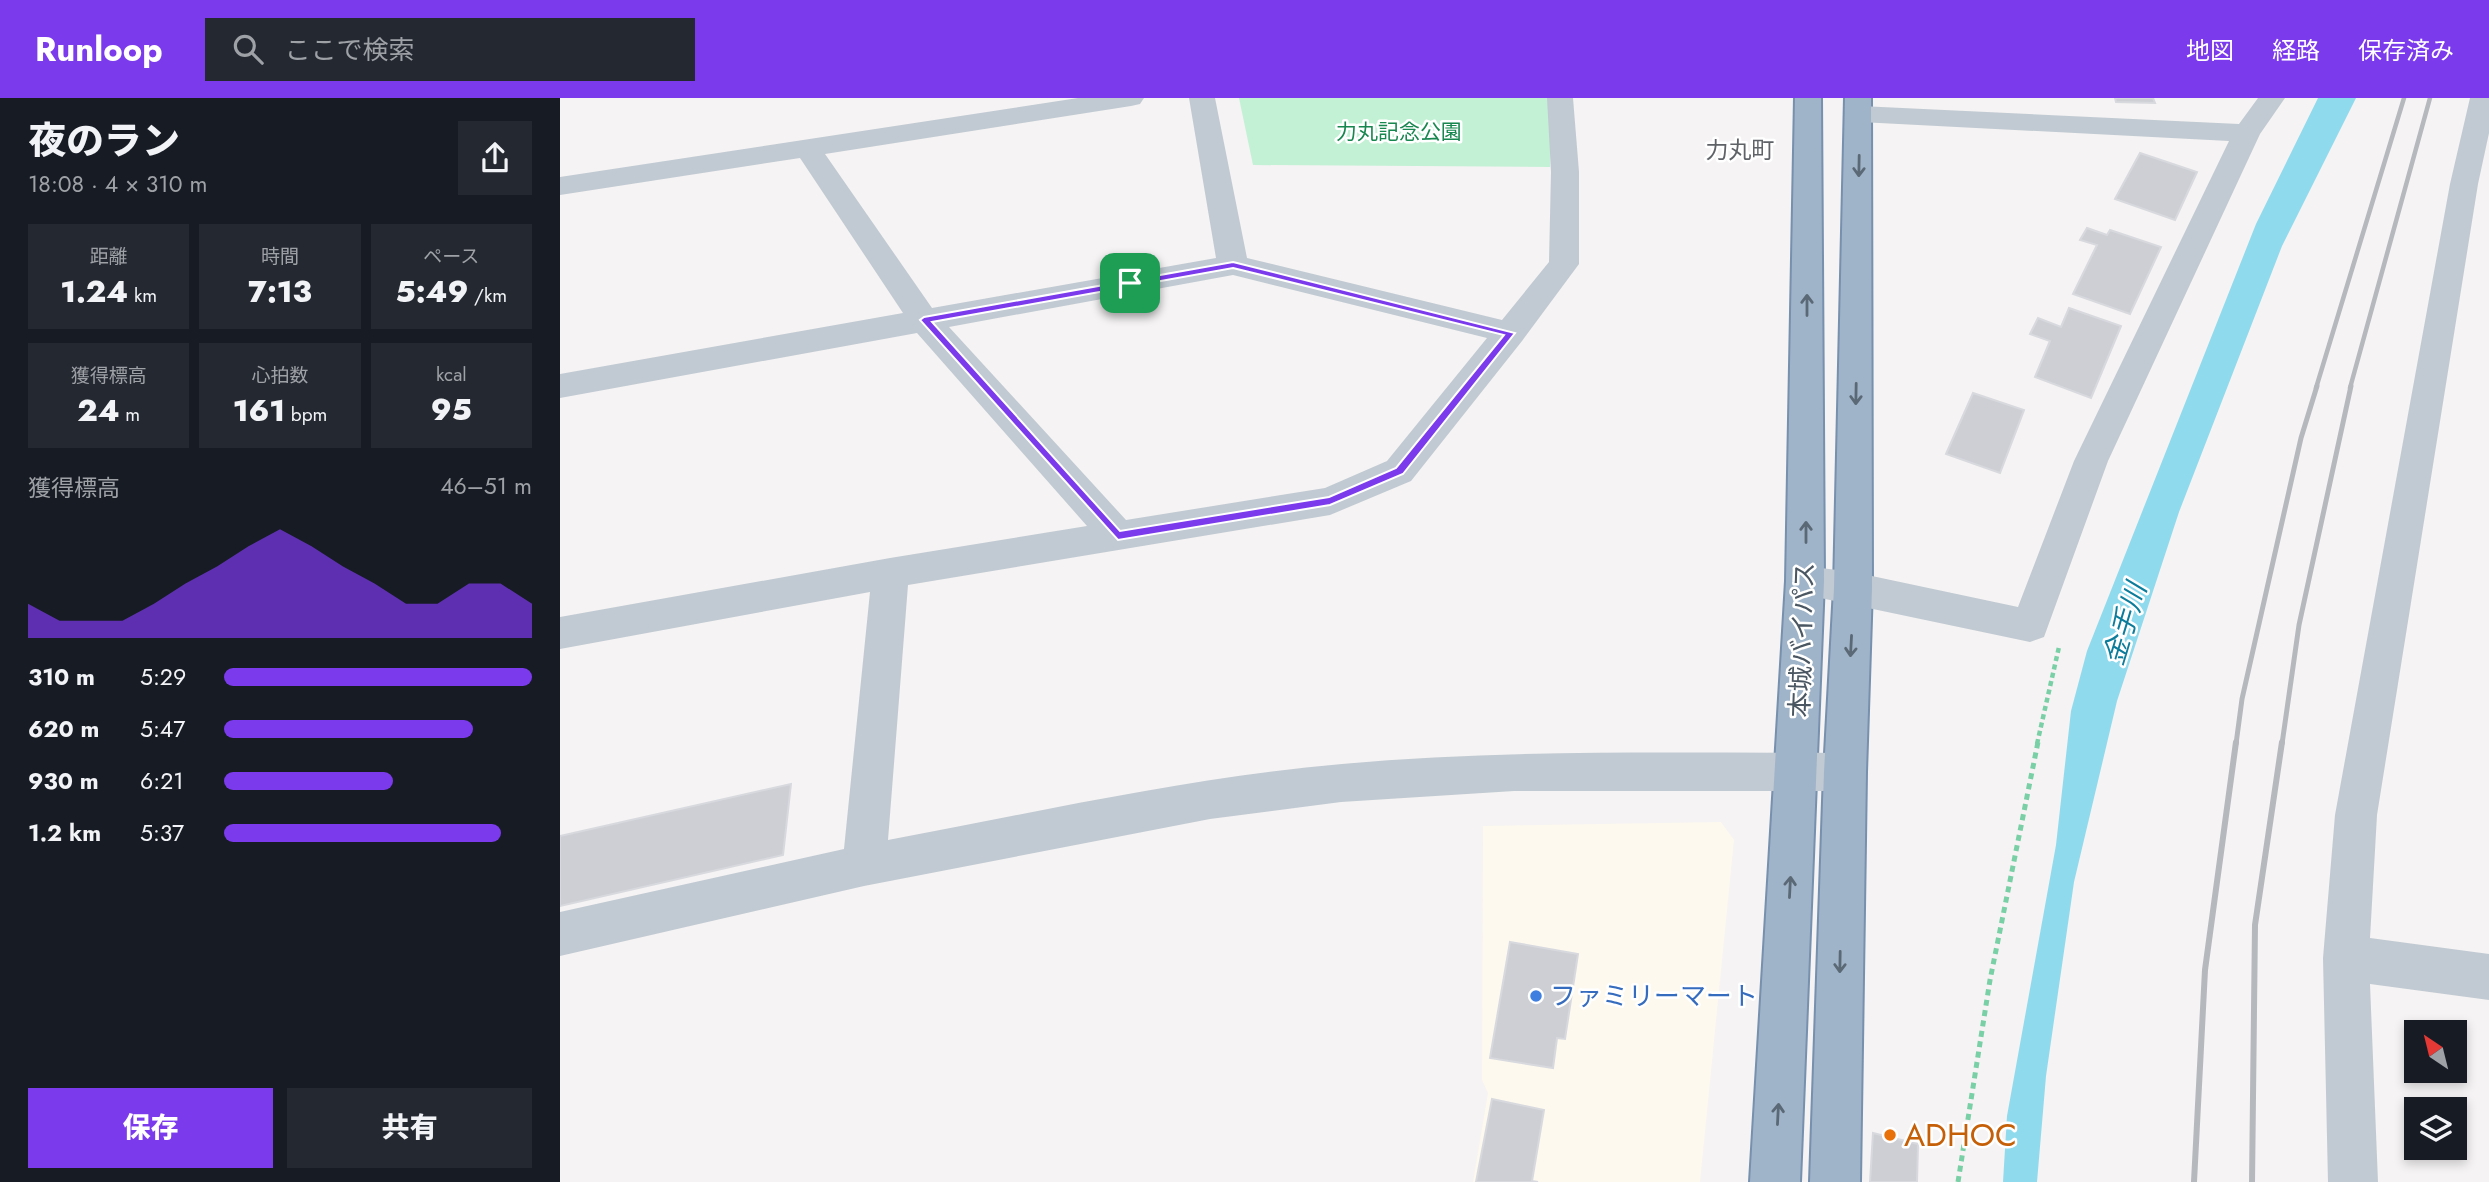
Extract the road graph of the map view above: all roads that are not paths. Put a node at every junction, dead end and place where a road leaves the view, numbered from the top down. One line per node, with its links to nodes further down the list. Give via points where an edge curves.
1 (1131, 98): 9 (street)
2 (1202, 98): 11 (street)
3 (1560, 98): 13 (street, via 1564,264)
4 (1808, 98): 17 (highway, 本城バイパス, one-way to 4)
5 (2272, 98): 8 (street)
6 (2483, 98): 24 (street, via 2464,184 2356,815)
7 (1859, 106): 8 (street); 18 (highway, 本城バイパス, one-way to 18)
8 (2247, 133): 18 (street, via 2091,461 2030,626)
9 (807, 148): 10 (street); 12 (street)
10 (560, 186)
11 (1233, 265): 12 (street); 13 (street)
12 (924, 320): 14 (street); 15 (street)
13 (1511, 333): 15 (street, via 1399,471 1330,501)
14 (560, 386)
15 (1118, 536): 16 (street)
16 (890, 573): 19 (street); 22 (street)
17 (1805, 581): 18 (street); 20 (highway, 本城バイパス)
18 (1853, 588): 21 (highway, 本城バイパス, one-way to 21)
19 (560, 633)
20 (1796, 772): 21 (street); 22 (street, via 1514,772 1341,783 1210,799); 26 (highway, 本城バイパス, one-way to 20)
21 (1845, 772): 27 (highway, 本城バイパス, one-way to 27)
22 (864, 865): 23 (street)
23 (560, 934)
24 (2346, 958): 25 (street); 28 (street)
25 (2489, 977)
26 (1774, 1182)
27 (1835, 1182)
28 (2353, 1182)

